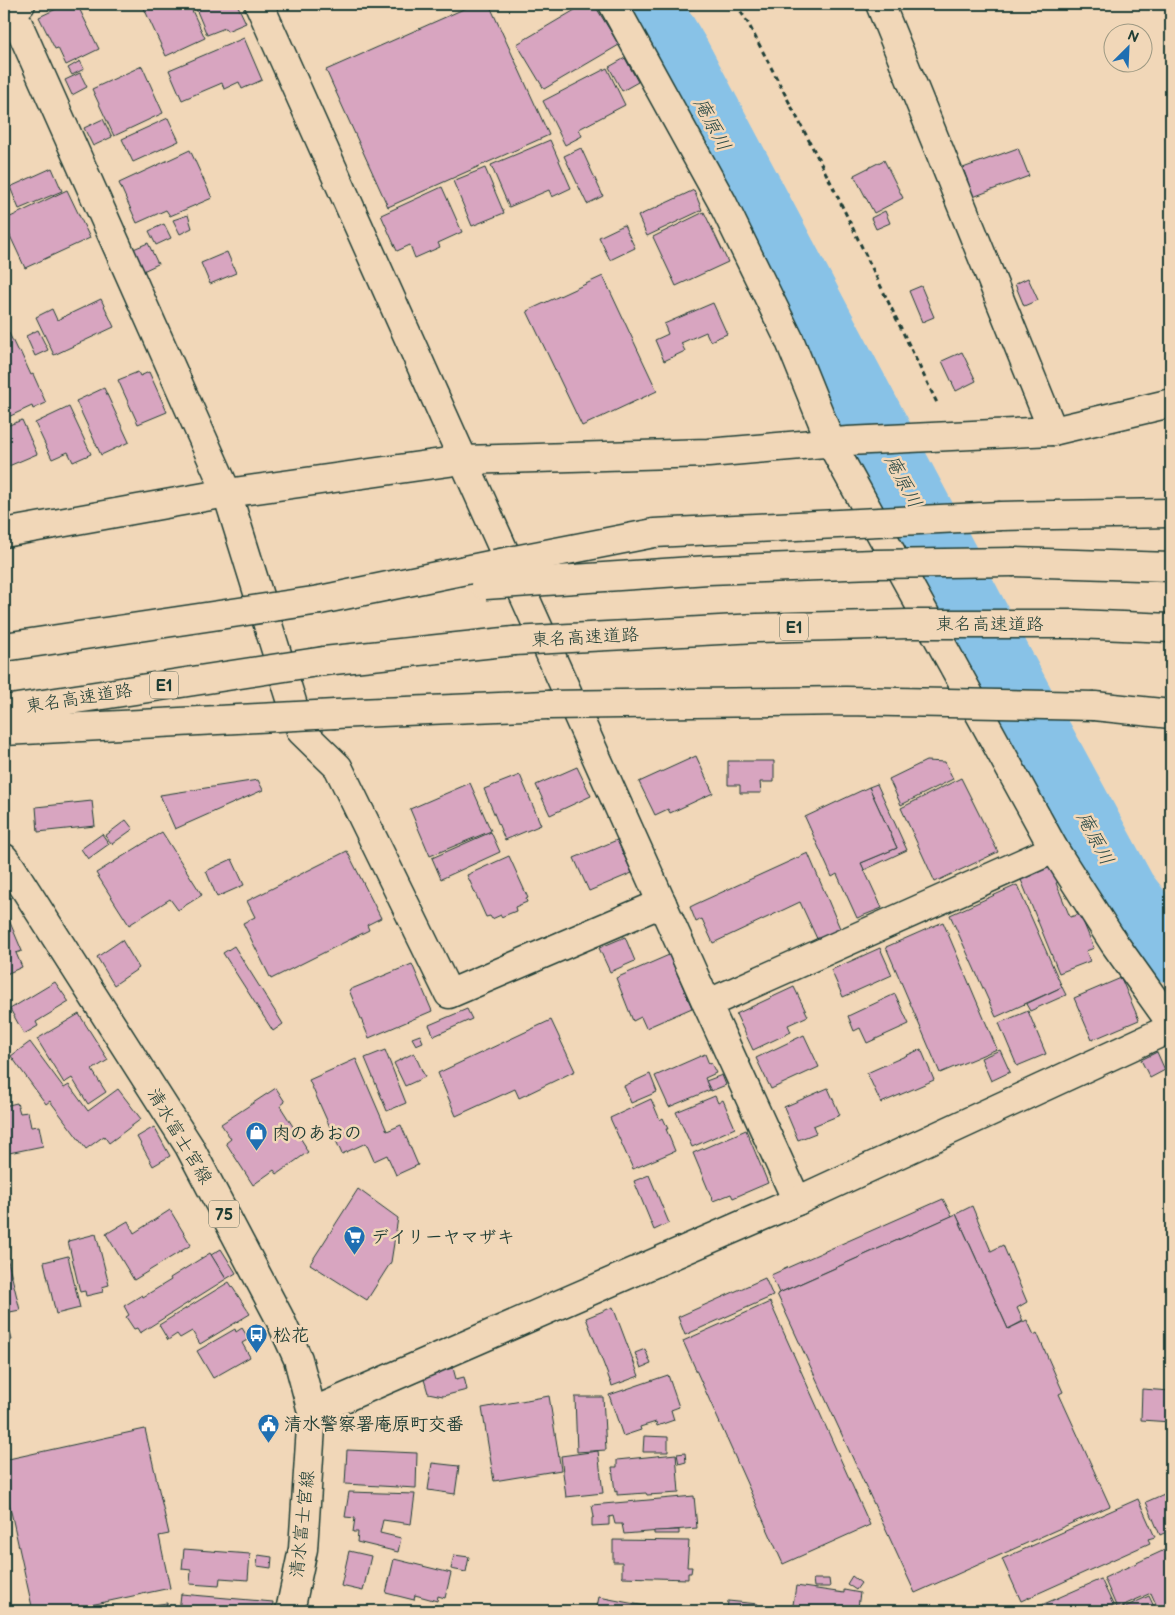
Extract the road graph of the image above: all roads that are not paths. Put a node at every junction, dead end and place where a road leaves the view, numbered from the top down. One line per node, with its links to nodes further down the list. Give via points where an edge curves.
1 (21, 4): 9 (main road, via 11,8)
2 (259, 4): 8 (main road)
3 (613, 4): 7 (main road, via 722,202)
4 (880, 4): 6 (main road)
5 (1171, 404): 6 (main road)
6 (1053, 431): 7 (main road)
7 (840, 442): 8 (main road, via 708,453); 19 (main road)
8 (464, 460): 9 (main road); 21 (main road)
9 (227, 493): 11 (main road); 21 (main road, via 301,731 338,767 448,994)
10 (1171, 513): 13 (main road, bridge, via 1000,516 654,533)
11 (4, 533)
12 (1171, 567): 13 (main road, bridge, via 1014,562)
13 (490, 575): 15 (main road, bridge)
14 (1171, 628): 16 (main road, 東名高速道路 / E1, bridge, via 1075,624 909,624 514,641 324,660)
15 (4, 647)
16 (4, 710)
17 (1171, 714): 18 (main road, bridge, via 1094,706 846,701 547,705)
18 (4, 731)
19 (1054, 849): 22 (main road); 23 (main road, via 1114,943)
20 (6, 865): 26 (main road, 清水富士宮線 / 75, via 189,1146 279,1317 298,1359)
21 (662, 903): 22 (main road)
22 (707, 1004): 25 (main road)
23 (1171, 1023)
24 (1171, 1028): 25 (main road)
25 (797, 1201): 26 (main road)
26 (312, 1412): 27 (main road, 清水富士宮線 / 75, via 303,1549)
27 (290, 1611)

